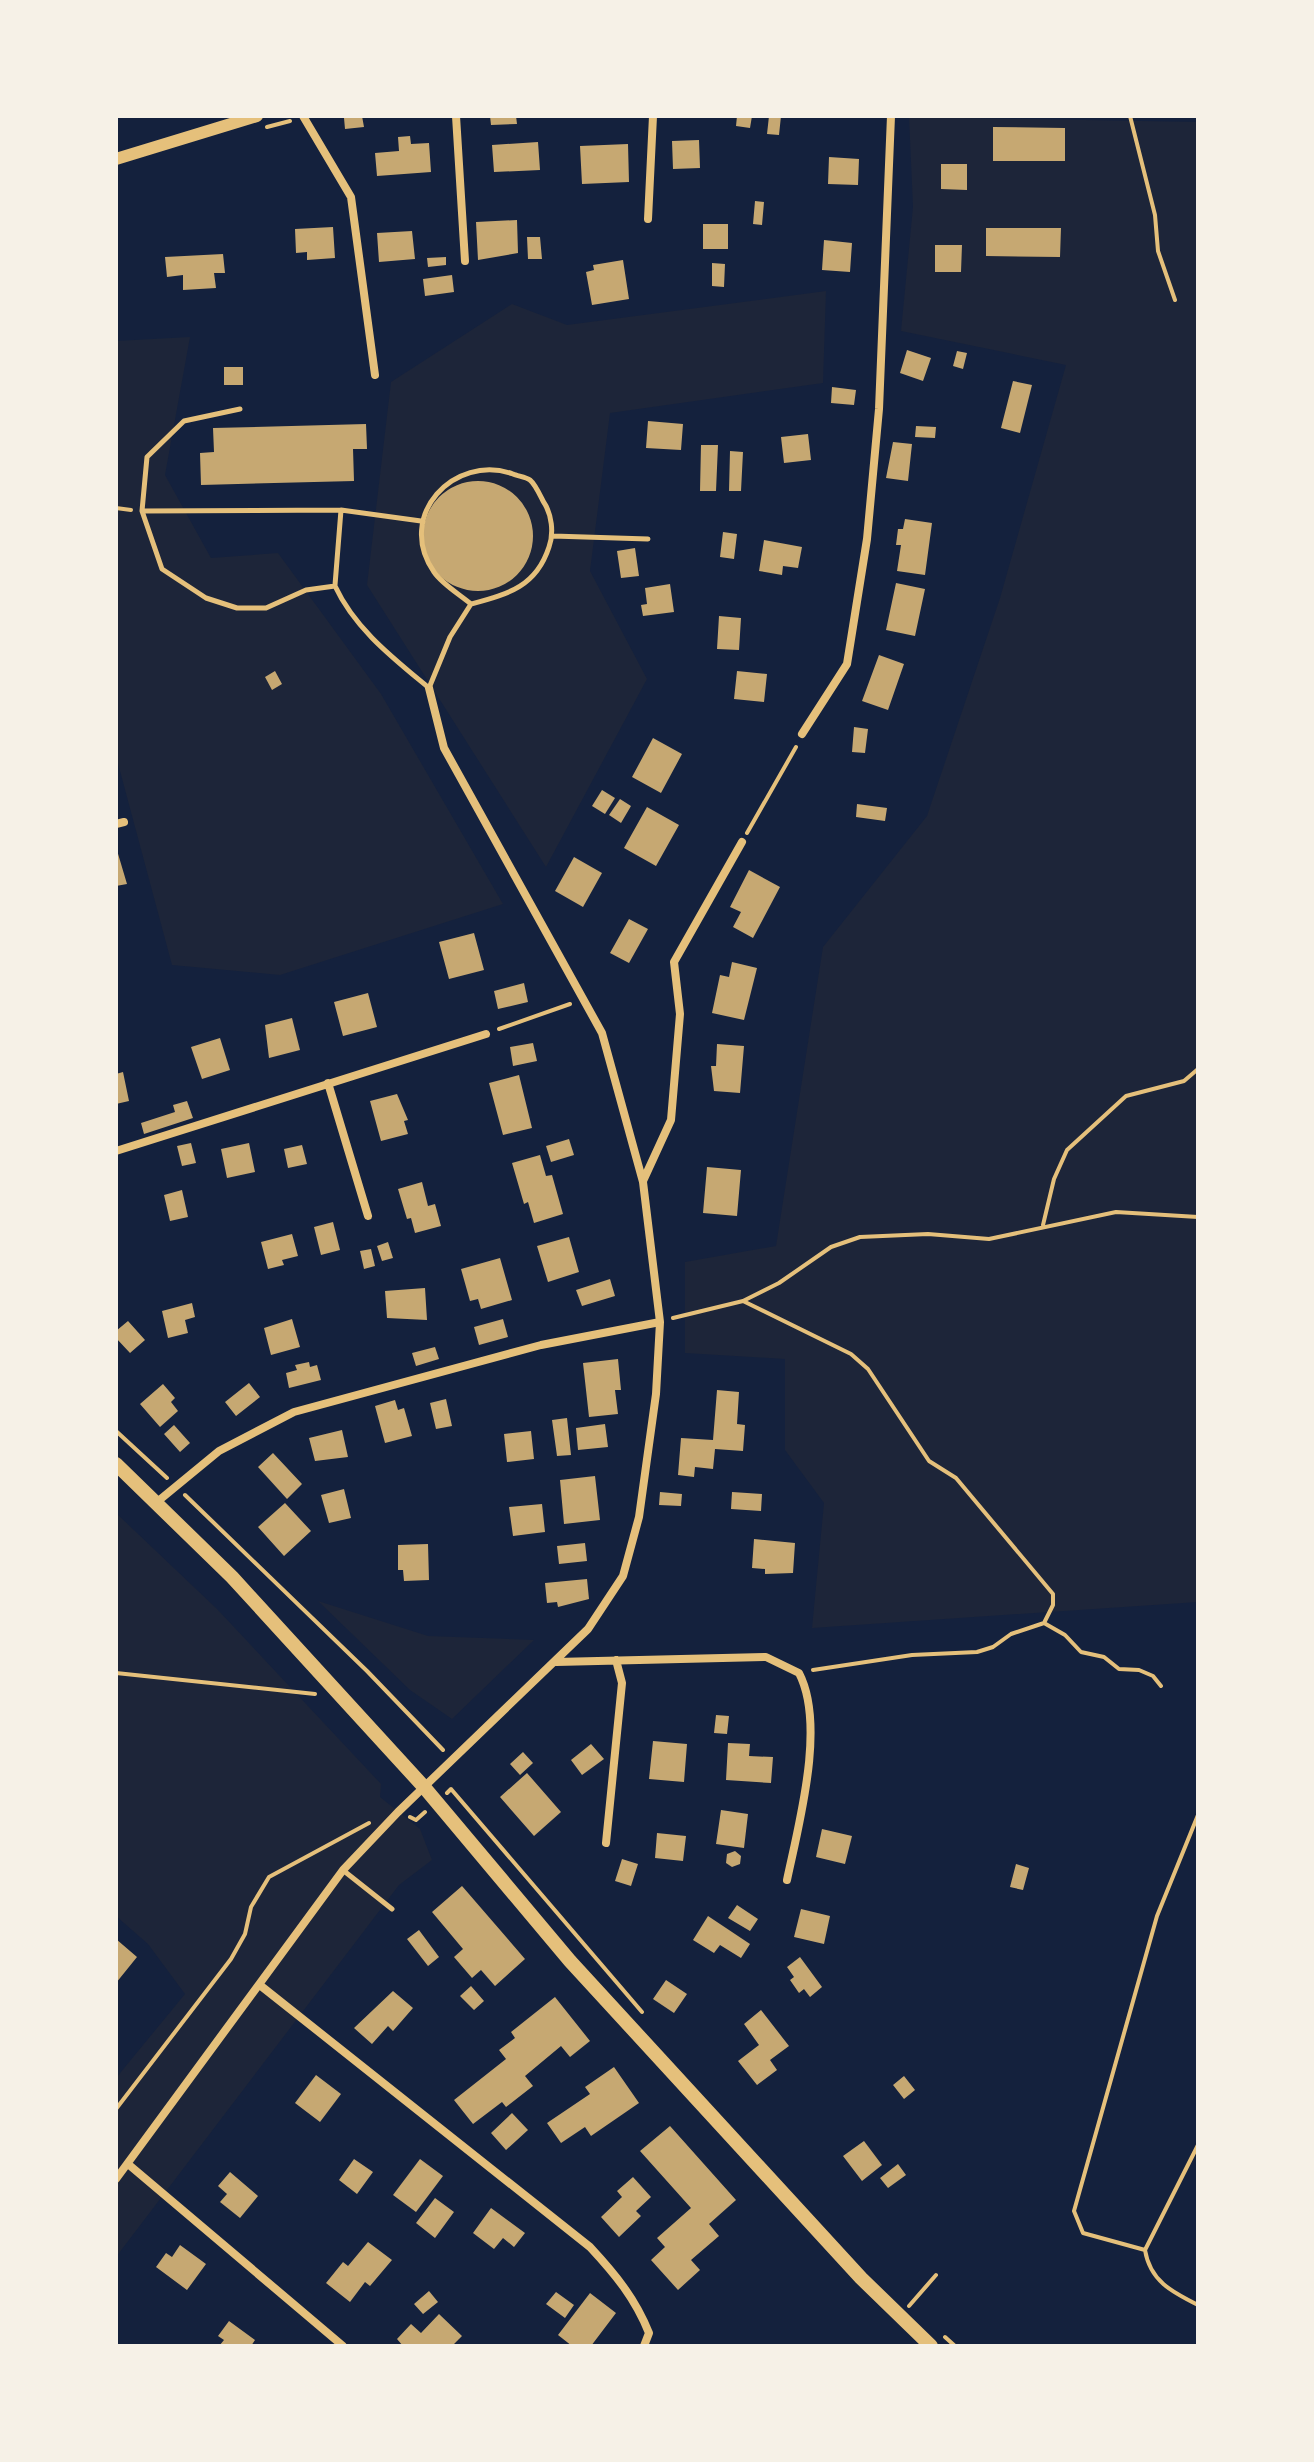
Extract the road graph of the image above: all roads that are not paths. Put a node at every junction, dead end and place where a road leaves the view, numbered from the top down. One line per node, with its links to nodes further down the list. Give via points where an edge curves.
1 (257, 116): 6 (street)
2 (303, 116): 9 (street, via 351,197)
3 (456, 116): 8 (street)
4 (653, 116): 7 (street)
5 (891, 116): 19 (street, via 879,409 867,539 847,664)
6 (116, 159)
7 (648, 219)
8 (465, 261)
9 (375, 375)
10 (240, 409): 12 (lane, via 184,421 147,457)
11 (341, 510): 12 (lane); 13 (lane); 16 (lane)
12 (142, 511): 16 (lane, via 162,569 206,598 237,608 266,608 306,590)
13 (421, 521): 14 (lane, via 434,493 462,472 495,468 530,480 548,508); 17 (lane, via 424,555 435,575)
14 (553, 536): 15 (lane); 17 (lane, via 542,568 520,590)
15 (648, 539)
16 (335, 586): 18 (lane, via 371,639)
17 (471, 604): 18 (lane, via 450,637)
18 (429, 688): 24 (street, via 444,748 602,1033)
19 (802, 734)
20 (742, 842): 24 (street, via 674,962 680,1014 671,1120)
21 (486, 1034): 22 (street)
22 (328, 1083): 23 (street); 25 (street)
23 (116, 1151)
24 (643, 1182): 26 (street)
25 (368, 1216)
26 (660, 1322): 28 (street, via 541,1345 294,1412 219,1451); 30 (street, via 639,1517 623,1576 588,1629)
27 (116, 1464): 28 (main road)
28 (157, 1502): 31 (main road)
29 (616, 1660): 30 (street); 32 (street, via 622,1683); 34 (street, via 766,1657 799,1673 811,1722 801,1816)
30 (555, 1662): 31 (street)
31 (424, 1787): 33 (street); 41 (main road, via 570,1961)
32 (606, 1843)
33 (343, 1870): 35 (lane); 36 (street)
34 (787, 1880)
35 (392, 1909)
36 (261, 1986): 37 (street); 40 (street, via 590,2247 639,2307 649,2333)
37 (128, 2164): 38 (street); 39 (street)
38 (116, 2179)
39 (343, 2346)
40 (644, 2346)
41 (931, 2346)

